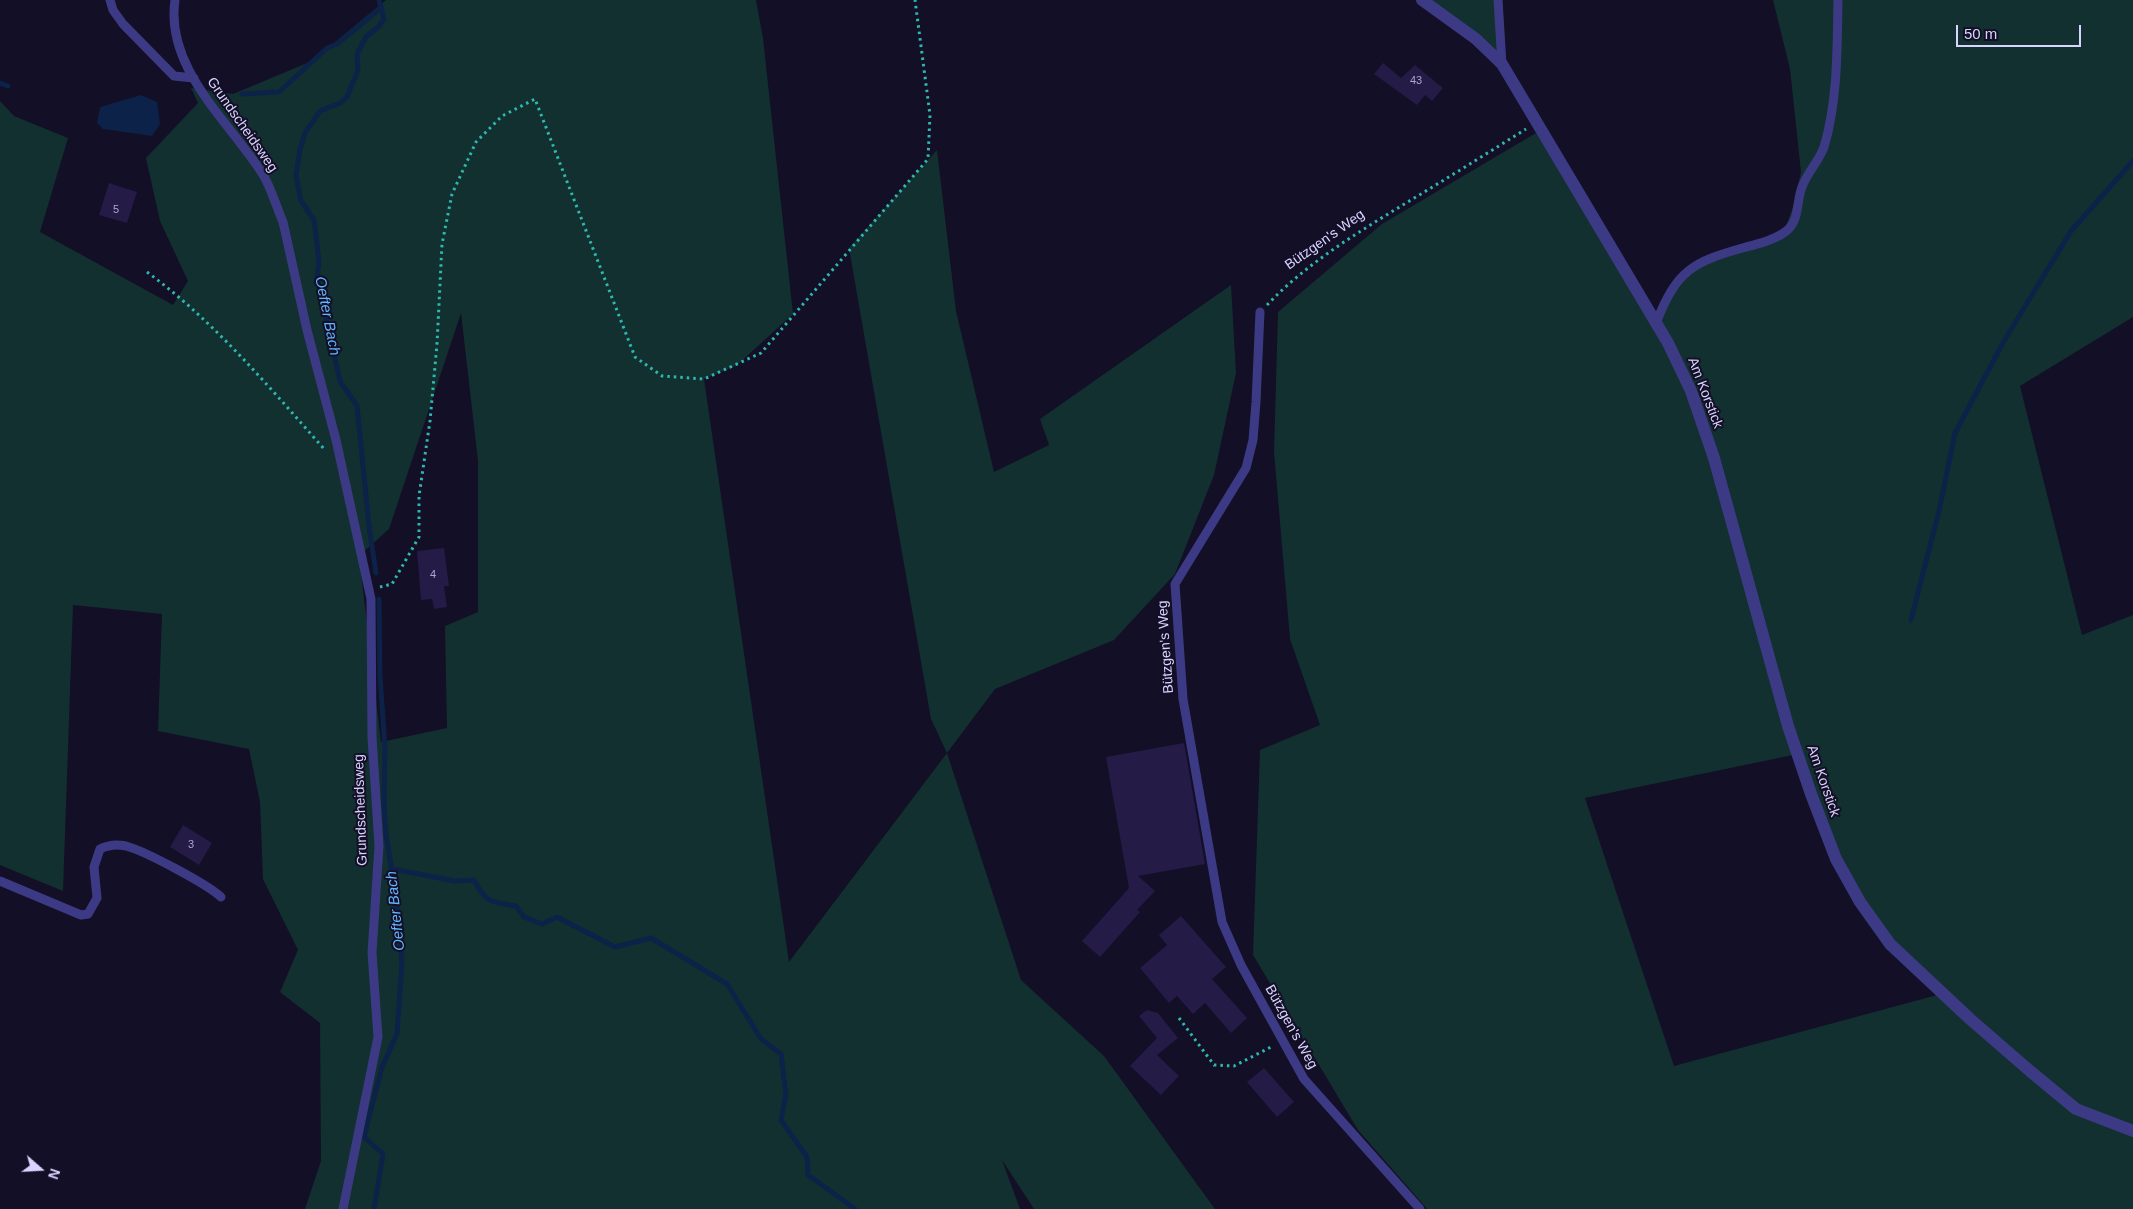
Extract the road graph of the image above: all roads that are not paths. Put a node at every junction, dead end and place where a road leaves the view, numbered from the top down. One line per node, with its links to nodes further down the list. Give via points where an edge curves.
1 (110, 0): 7 (lane, via 122,24 174,76)
2 (175, 0): 7 (lane, Grundscheidsweg, via 175,40)
3 (1422, 0): 6 (street, Am Korstick)
4 (1498, 0): 6 (lane, Am Korstick)
5 (1838, 0): 9 (lane, via 1836,80 1823,148 1802,188 1793,224 1785,232 1762,243 1697,263 1680,277 1667,296)
6 (1502, 64): 9 (street, Am Korstick)
7 (194, 78): 13 (lane, Grundscheidsweg, via 263,175 283,222 370,591 372,738 379,846 372,952 378,1037)
8 (1260, 312): 14 (lane, Bützgen's Weg, via 1253,440 1246,468 1175,584 1183,698 1222,922 1241,966 1304,1079)
9 (1656, 323): 12 (street, Am Korstick, via 1691,391 1714,458 1791,734 1827,838 1860,902 1890,944 2030,1071 2076,1108)
10 (0, 881): 11 (lane, via 81,915 88,914 97,898 94,867 100,849 115,845 149,856)
11 (221, 897)
12 (2133, 1131)
13 (343, 1209)
14 (1420, 1209)

